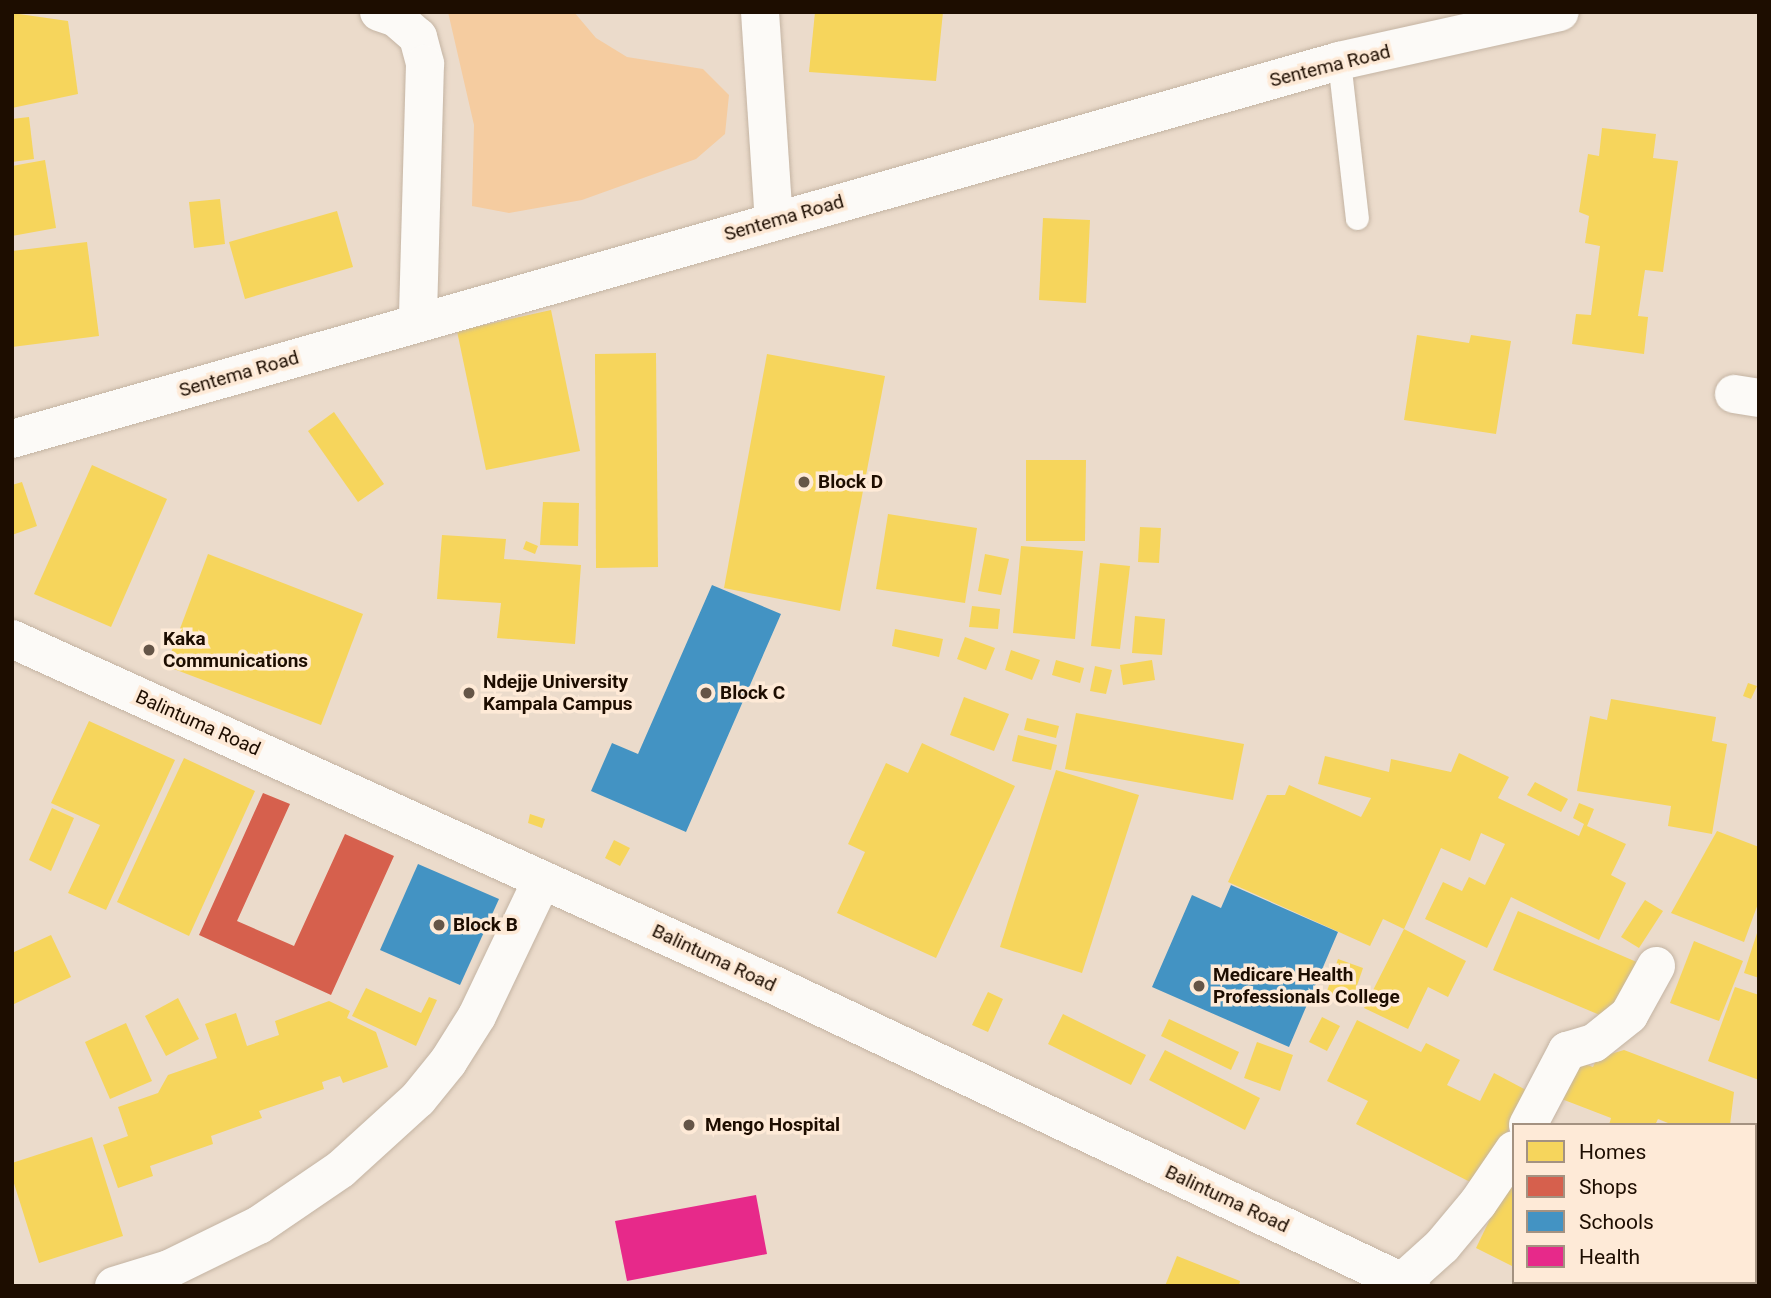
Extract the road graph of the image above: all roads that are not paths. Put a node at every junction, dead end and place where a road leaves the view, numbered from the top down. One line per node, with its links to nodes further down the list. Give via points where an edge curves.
1 (379, 12): 7 (main road, via 418,37 425,64)
2 (760, 12): 6 (main road)
3 (1560, 12): 4 (main road, Sentema Road)
4 (1339, 61): 5 (lane); 6 (main road, Sentema Road)
5 (1357, 218)
6 (774, 221): 7 (main road, Sentema Road)
7 (418, 322): 8 (main road, Sentema Road)
8 (12, 439)
9 (12, 639): 10 (main road, Balintuma Road)
10 (542, 880): 14 (main road, Balintuma Road); 15 (main road, via 477,1016 418,1099 341,1169 259,1225 169,1269)
11 (1656, 966): 12 (main road, via 1629,1015 1594,1043 1567,1051)
12 (1529, 1123)
13 (1512, 1153): 14 (main road, via 1478,1203)
14 (1406, 1284)
15 (114, 1286)

